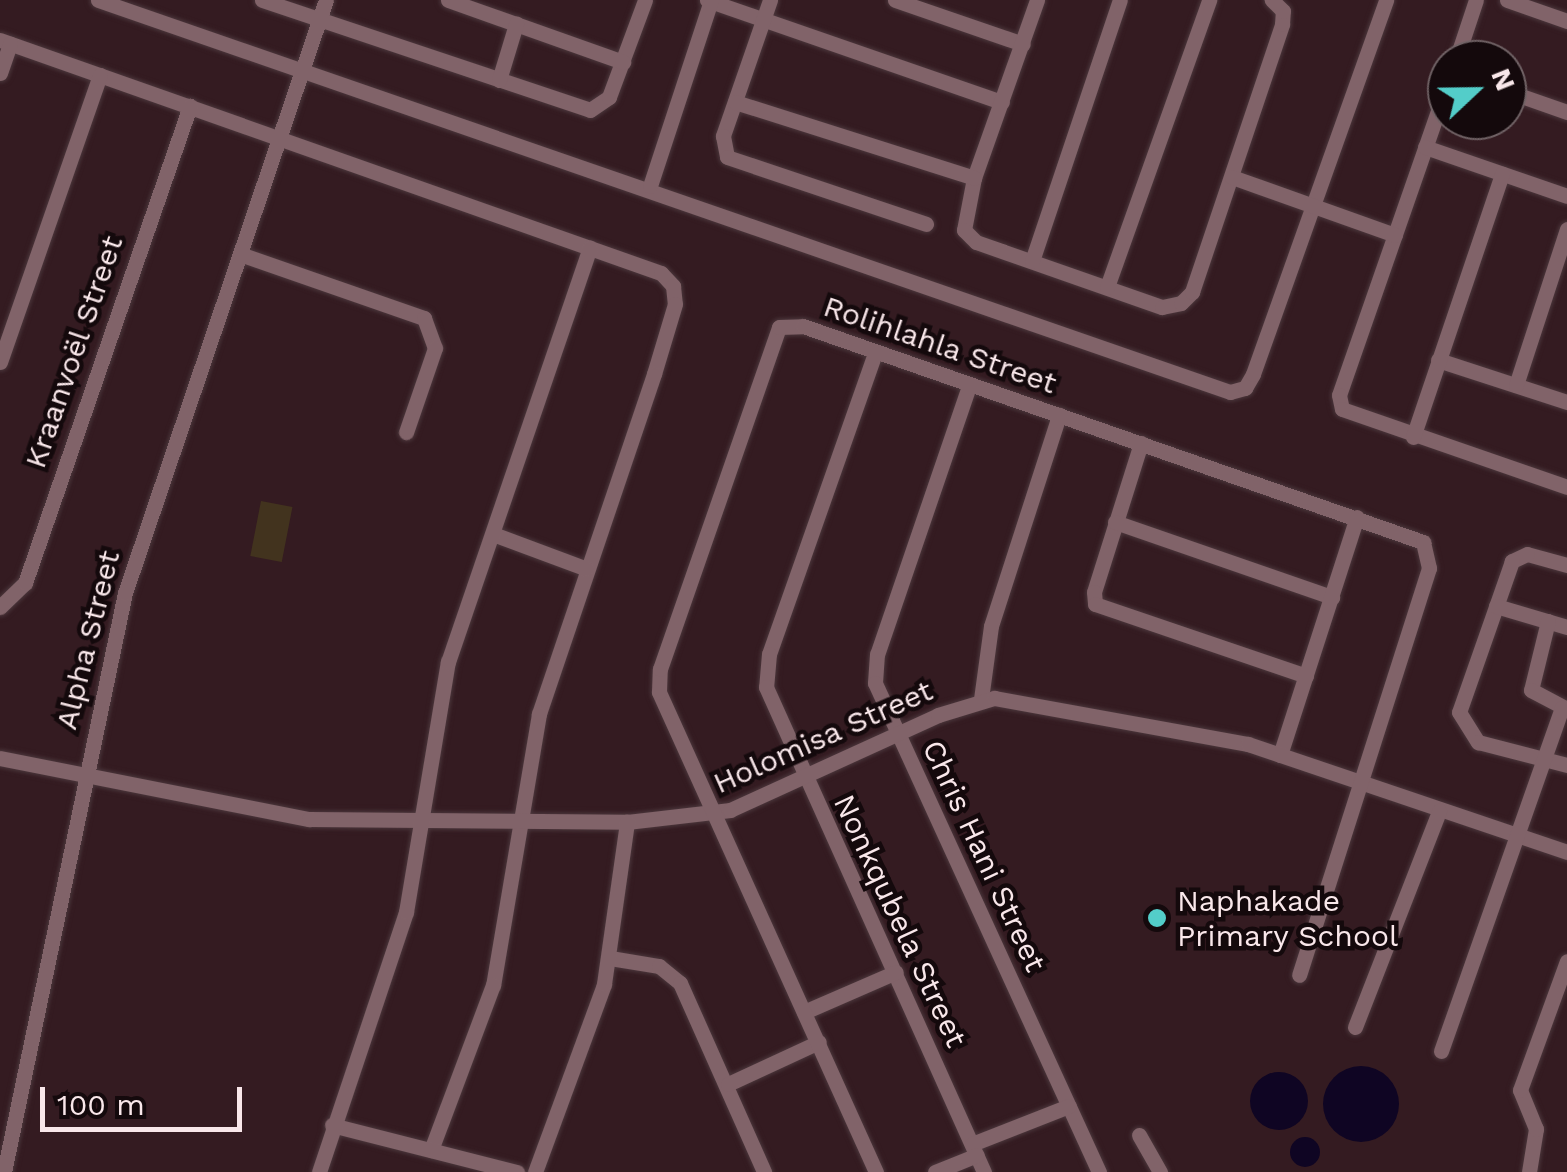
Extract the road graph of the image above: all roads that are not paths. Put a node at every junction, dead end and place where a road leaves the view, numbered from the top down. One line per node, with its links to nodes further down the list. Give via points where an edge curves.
1 (98, 0): 24 (street)
2 (262, 0): 16 (street)
3 (326, 0): 16 (street, Alpha Street)
4 (448, 0): 19 (street)
5 (645, 0): 23 (street)
6 (709, 0): 17 (street); 39 (street)
7 (770, 0): 17 (street)
8 (895, 0): 22 (street)
9 (1037, 0): 22 (street)
10 (1120, 0): 47 (street)
11 (1208, 0): 48 (street)
12 (1272, 0): 37 (street, via 1283,12 1282,24)
13 (1386, 0): 41 (street)
14 (1476, 0): 20 (street)
15 (1507, 0): 18 (street)
16 (319, 20): 24 (street, Alpha Street); 27 (street)
17 (762, 20): 29 (street); 30 (street)
18 (1567, 21)
19 (516, 24): 23 (street); 27 (street)
20 (1463, 40)
21 (5, 42): 25 (street); 26 (street)
22 (1023, 44): 30 (street)
23 (623, 62): 27 (street, via 609,98 594,110)
24 (301, 72): 33 (street, Alpha Street); 39 (street)
25 (0, 73)
26 (100, 75): 31 (street); 51 (street)
27 (499, 80)
28 (1527, 99): 32 (street)
29 (735, 102): 38 (street); 42 (street, via 724,150 734,163)
30 (1002, 102): 38 (street)
31 (190, 106): 33 (street); 67 (street, Kraanvoël Street, via 25,583)
32 (1567, 112)
33 (279, 136): 45 (street); 46 (street, Alpha Street)
34 (1427, 140): 35 (street)
35 (1425, 147): 36 (street); 44 (street)
36 (1502, 174): 40 (street); 50 (street)
37 (1232, 177): 41 (street); 48 (street, via 1192,292 1181,303 1162,307)
38 (974, 178): 47 (street, via 964,230 976,242)
39 (650, 186): 41 (street, via 1230,392 1245,388 1253,374)
40 (1567, 196)
41 (1314, 206): 44 (street)
42 (926, 224)
43 (1567, 229): 52 (street)
44 (1395, 235): 57 (street, via 1339,395 1342,410 1353,418)
45 (590, 248): 62 (street); 64 (street, via 661,273 676,298)
46 (240, 254): 56 (street, via 424,318 435,348); 78 (street, Alpha Street, via 125,594)
47 (1032, 261): 48 (street)
48 (1107, 287)
49 (876, 353): 53 (street, Rolihlahla Street); 79 (street, Nonkqubela Street, via 766,667 775,718); 82 (street, Rolihlahla Street, via 793,324 774,334 660,668 664,712)
50 (1438, 360): 52 (street); 57 (street)
51 (0, 362)
52 (1516, 385): 54 (street)
53 (969, 386): 55 (street, Rolihlahla Street); 73 (street, Chris Hani Street, via 877,654 875,683)
54 (1567, 402)
55 (1059, 415): 58 (street, Rolihlahla Street); 71 (street, via 991,626)
56 (406, 432)
57 (1413, 438): 59 (street)
58 (1141, 443): 60 (street, Rolihlahla Street); 61 (street)
59 (1567, 487)
60 (1357, 517): 65 (street); 80 (street, Rolihlahla Street, via 1419,540 1430,560)
61 (1115, 522): 65 (street); 70 (street, via 1094,592 1098,606)
62 (493, 534): 64 (street); 83 (street, via 446,670)
63 (1567, 565): 66 (street, via 1520,555 1509,565)
64 (587, 570): 85 (street, via 540,714)
65 (1332, 596): 70 (street)
66 (1496, 606): 68 (street); 76 (street, via 1460,720 1478,742)
67 (0, 607)
68 (1548, 621): 69 (street); 72 (street, via 1530,685 1538,698)
69 (1567, 627)
70 (1306, 676): 74 (street)
71 (981, 699): 73 (street, Holomisa Street); 74 (street, Holomisa Street, via 1203,734)
72 (1564, 708): 76 (street)
73 (898, 734): 79 (street, Holomisa Street); 97 (street, Chris Hani Street)
74 (1280, 755): 80 (street, Holomisa Street)
75 (0, 758): 78 (street, Holomisa Street)
76 (1546, 759): 77 (street); 86 (street)
77 (1567, 766)
78 (82, 777): 83 (street, Holomisa Street, via 309,820); 102 (street, Alpha Street)
79 (803, 777): 82 (street, Holomisa Street); 90 (street, Nonkqubela Street)
80 (1361, 782): 81 (street, Holomisa Street); 91 (street, Rolihlahla Street)
81 (1439, 811): 86 (street, Holomisa Street); 93 (street)
82 (711, 816): 84 (street, Holomisa Street); 92 (street, Rolihlahla Street)
83 (420, 822): 85 (street, Holomisa Street); 98 (street, via 395,953)
84 (627, 822): 85 (street, Holomisa Street); 88 (street)
85 (520, 823): 100 (street, via 493,985)
86 (1521, 836): 87 (street, Holomisa Street); 95 (street)
87 (1567, 852)
88 (610, 958): 96 (street, via 651,963 675,976); 105 (street)
89 (1567, 961): 112 (street, via 1520,1090 1536,1130)
90 (896, 972): 92 (street); 101 (street, Nonkqubela Street)
91 (1298, 975)
92 (804, 1012): 94 (street, Rolihlahla Street)
93 (1356, 1027)
94 (818, 1042): 96 (street); 107 (street, Rolihlahla Street)
95 (1440, 1051)
96 (728, 1084): 106 (street)
97 (1069, 1106): 101 (street); 110 (street, Chris Hani Street)
98 (332, 1124): 100 (street); 103 (street)
99 (1139, 1135): 111 (street)
100 (431, 1150): 104 (street)
101 (974, 1150): 108 (street); 109 (street, Nonkqubela Street)
102 (4, 1172)
103 (319, 1172)
104 (517, 1172)
105 (536, 1172)
106 (764, 1172)
107 (876, 1172)
108 (935, 1172)
109 (984, 1172)
110 (1099, 1172)
111 (1160, 1172)
112 (1529, 1172)

